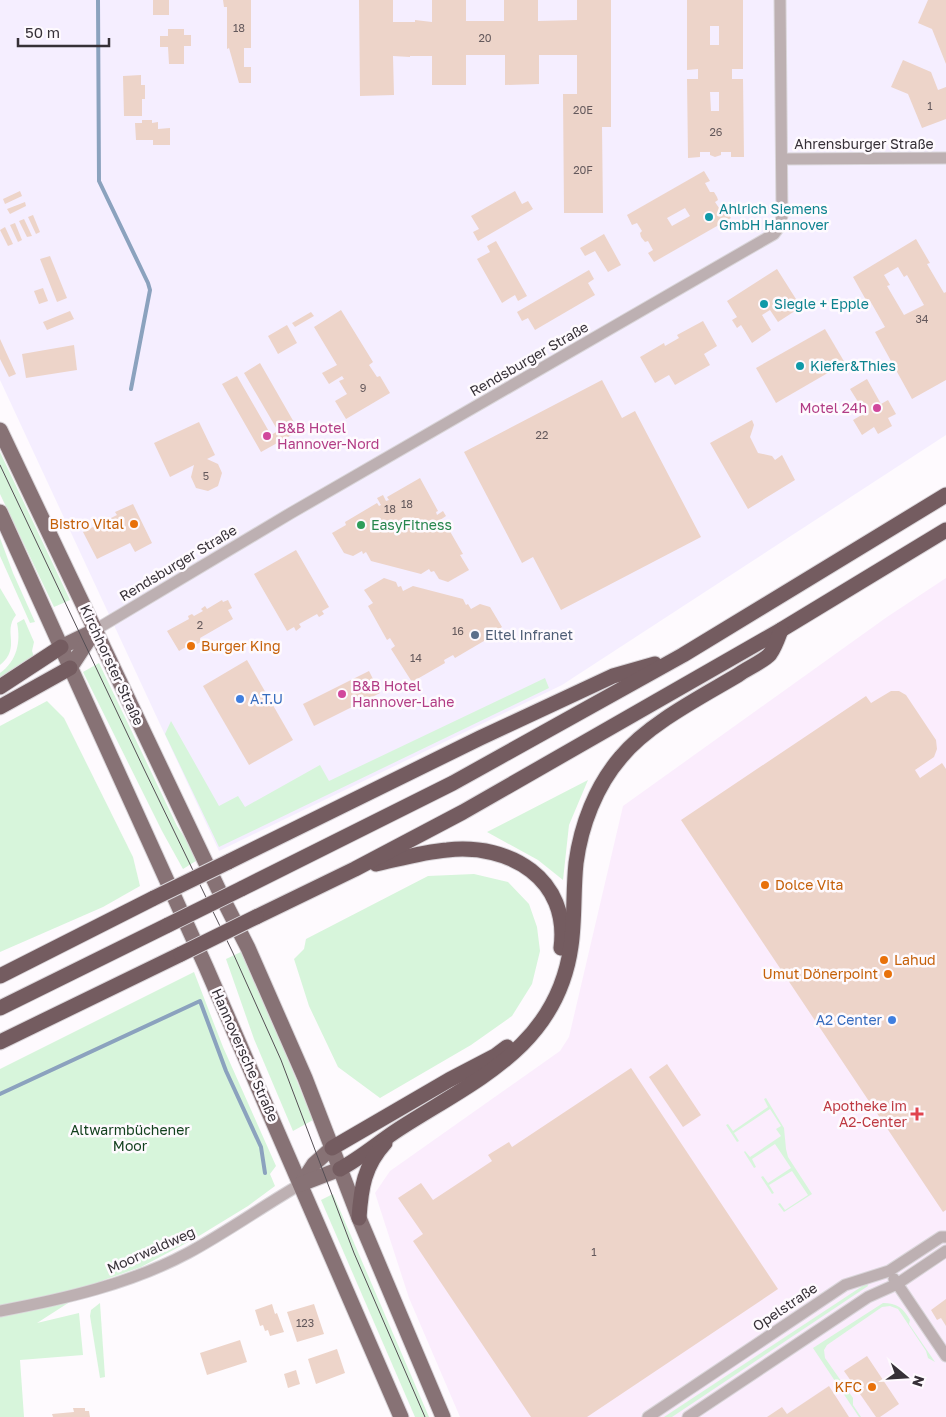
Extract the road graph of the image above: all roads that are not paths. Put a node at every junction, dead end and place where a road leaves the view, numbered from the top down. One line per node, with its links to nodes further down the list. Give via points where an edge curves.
1 (780, 0): 3 (street, Rendsburger Straße)
2 (946, 158): 3 (street, Ahrensburger Straße)
3 (782, 159): 8 (street, Rendsburger Straße, via 782,216 780,226 767,239 297,509)
4 (0, 430): 8 (main road, Kirchhorster Straße)
5 (946, 495): 11 (highway)
6 (0, 512): 10 (main road)
7 (946, 530): 9 (highway)
8 (95, 630): 10 (main road); 12 (main road); 20 (main road, Kirchhorster Straße, via 252,956)
9 (781, 630): 15 (highway, via 463,812); 19 (highway, via 769,655 645,732 621,756 600,787 584,825 576,862 571,946 560,987 549,1010 520,1048 501,1064)
10 (60, 647): 12 (main road); 13 (highway)
11 (683, 655): 16 (highway, bridge, via 613,676 480,738); 17 (highway, bridge, via 453,783)
12 (70, 668): 14 (highway); 22 (main road, Hannoversche Straße)
13 (0, 687)
14 (0, 706)
15 (355, 869): 18 (highway, bridge); 20 (highway, via 448,850 478,850 502,856 525,866 546,883 562,922 562,946 552,984 542,1006 530,1026 514,1042 495,1056)
16 (0, 976)
17 (0, 1008)
18 (0, 1042)
19 (398, 1129): 21 (highway); 23 (highway, via 378,1151 363,1179)
20 (332, 1148): 21 (main road); 22 (main road, via 314,1164)
21 (340, 1169): 22 (main road); 23 (main road)
22 (301, 1184): 28 (street, Moorwaldweg, via 188,1253 138,1275 53,1301); 30 (main road, Hannoversche Straße)
23 (359, 1218): 31 (main road)
24 (946, 1237): 26 (street, Opelstraße)
25 (946, 1251): 27 (street)
26 (889, 1271): 27 (street); 32 (street, Opelstraße, via 845,1285)
27 (897, 1284): 29 (street); 33 (street, via 868,1297)
28 (0, 1311)
29 (946, 1356)
30 (401, 1417)
31 (443, 1417)
32 (648, 1417)
33 (688, 1417)

